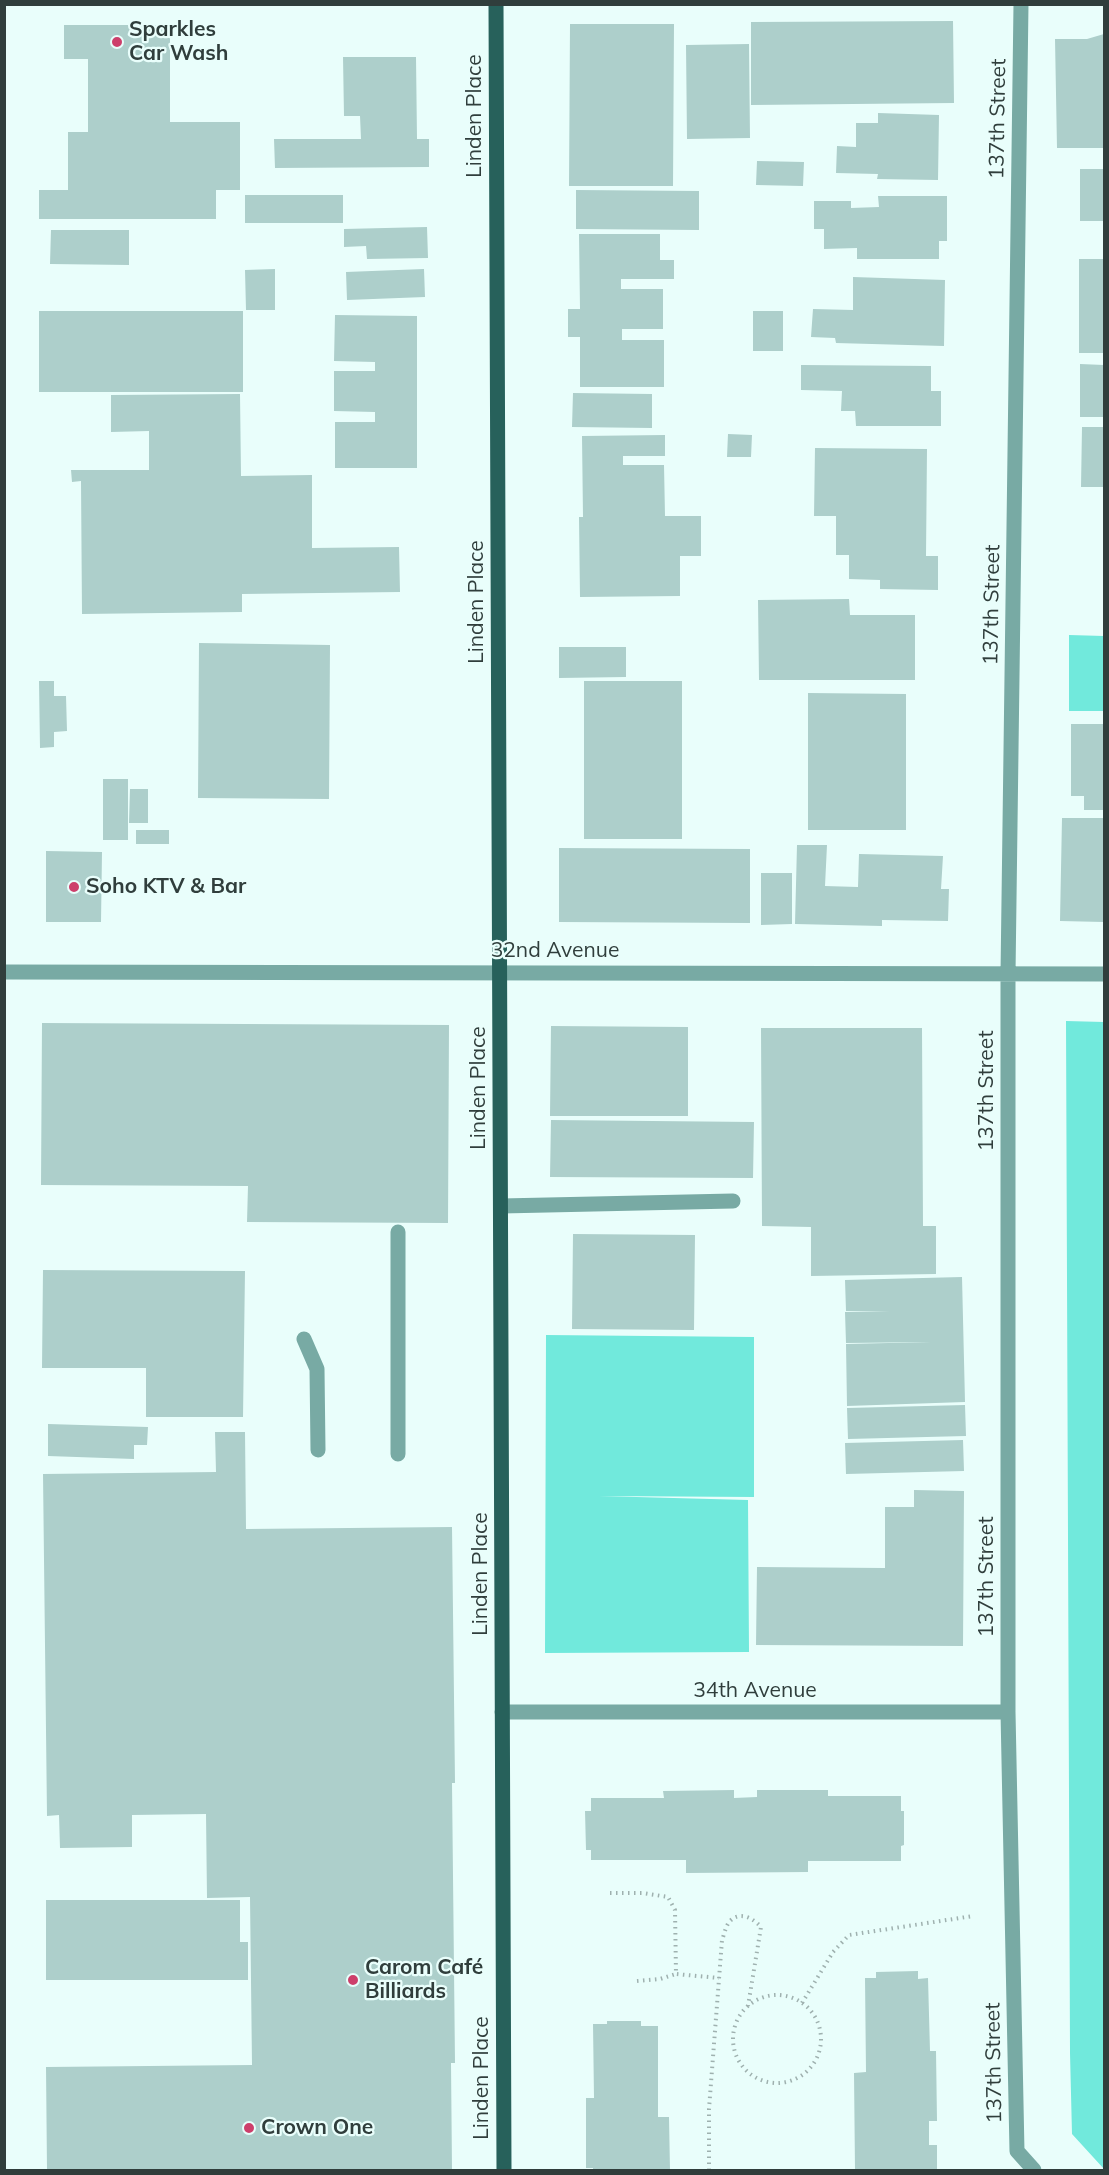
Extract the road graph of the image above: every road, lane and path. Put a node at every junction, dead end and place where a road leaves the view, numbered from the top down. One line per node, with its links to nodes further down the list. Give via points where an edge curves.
1 (495, 4): 4 (main road, Linden Place)
2 (1021, 4): 5 (street, 137th Street)
3 (4, 972): 4 (street, 32nd Avenue)
4 (500, 972): 5 (street, 32nd Avenue); 8 (main road, Linden Place)
5 (1008, 974): 6 (street, 32nd Avenue); 14 (street, 137th Street)
6 (1104, 974)
7 (733, 1201): 8 (street)
8 (501, 1206): 13 (main road, Linden Place)
9 (398, 1232): 12 (street)
10 (304, 1338): 11 (street, via 317,1369)
11 (318, 1450)
12 (398, 1455)
13 (502, 1712): 14 (street, 34th Avenue); 22 (main road, Linden Place)
14 (1008, 1712): 24 (street, 137th Street, via 1017,2151)
15 (610, 1893): 17 (path, via 668,1897 675,1910)
16 (973, 1916): 20 (path, via 849,1935 833,1952)
17 (676, 1974): 18 (path); 19 (path)
18 (719, 1978): 21 (path, via 722,1940 729,1922 739,1916 751,1917 761,1927); 23 (path, via 708,2109)
19 (637, 1981)
20 (802, 2003): 21 (path, via 774,1995); 21 (path, via 819,2026 818,2055 800,2077 771,2083 746,2070 733,2045 734,2030)
21 (748, 2006)
22 (504, 2170)
23 (709, 2170)
24 (1034, 2170)

